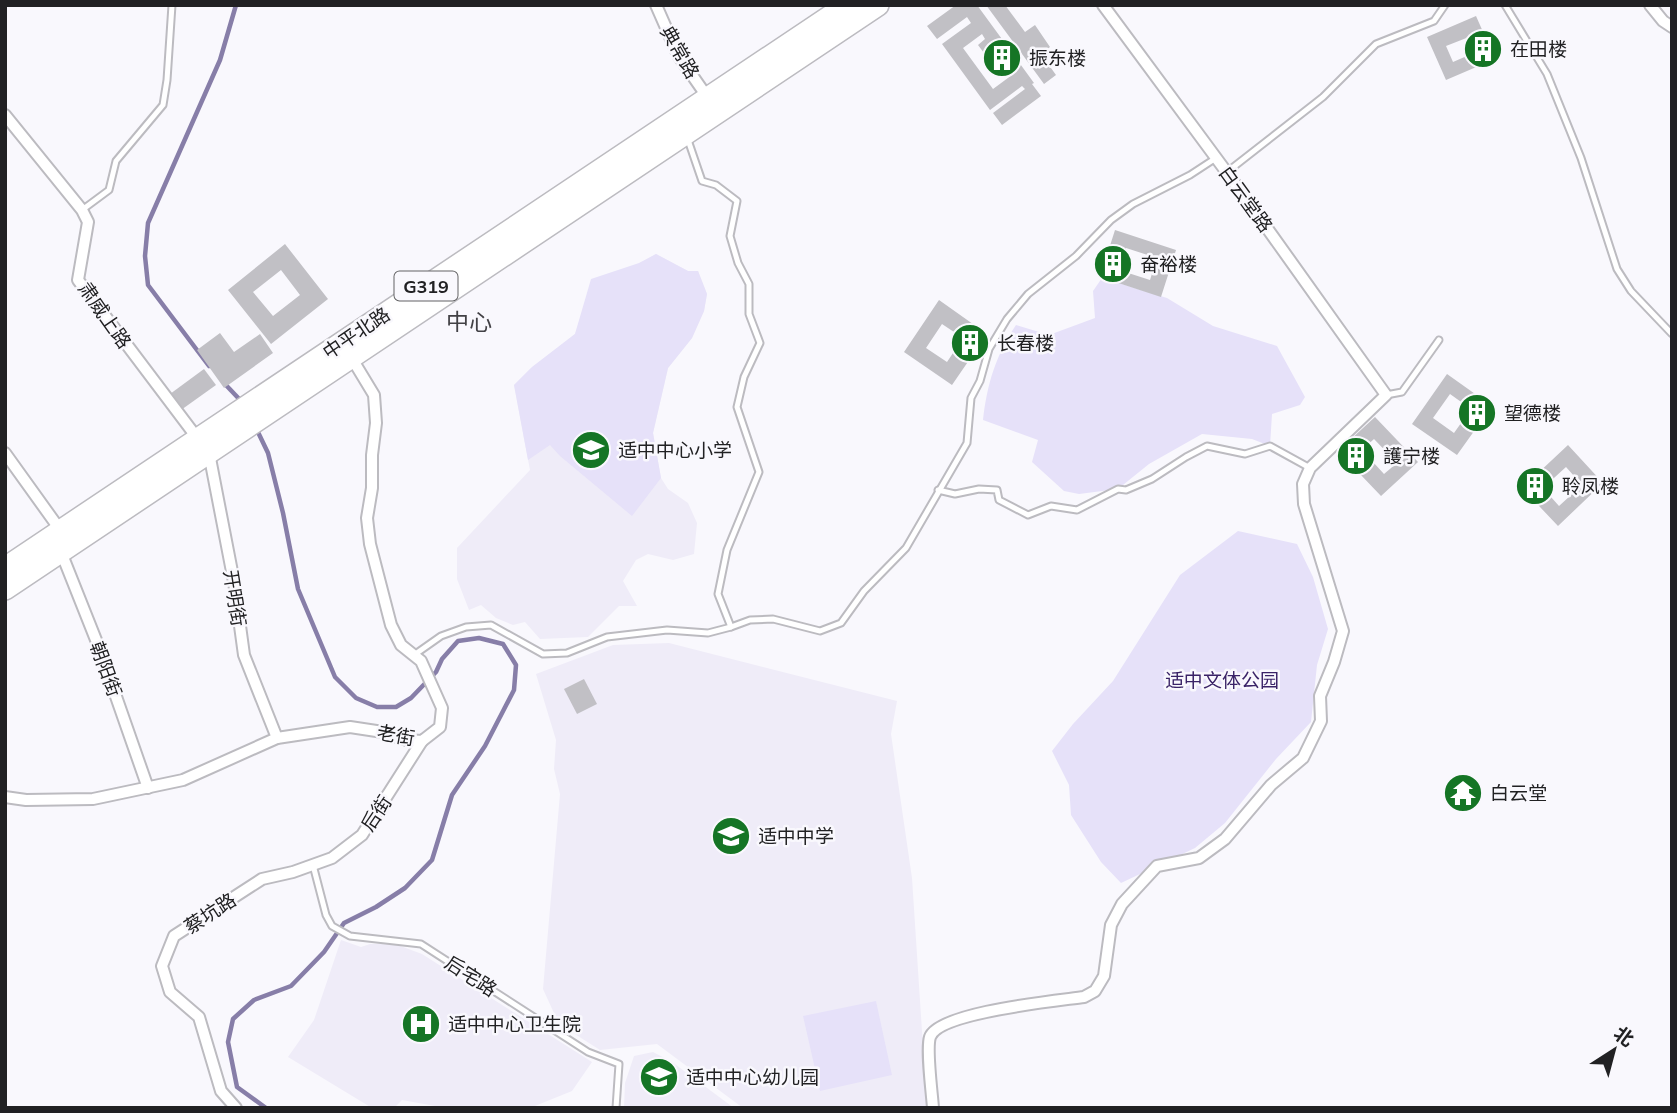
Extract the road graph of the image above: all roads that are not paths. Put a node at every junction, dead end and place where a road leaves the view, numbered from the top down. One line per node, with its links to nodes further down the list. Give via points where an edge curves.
1 (172, 5): 15 (lane, via 163,105 116,161 109,190)
2 (656, 5): 10 (street, 典常路, via 678,55)
3 (847, 5): 10 (highway, 中平北路 / G319)
4 (878, 5): 12 (highway, G319)
5 (1103, 5): 13 (street, 白云堂路)
6 (1445, 5): 14 (lane, via 1434,21 1376,44 1323,97)
7 (1505, 5): 16 (lane, via 1547,74 1585,169 1617,269 1631,291)
8 (1650, 5): 9 (street)
9 (1672, 27)
10 (708, 97): 20 (highway, 中平北路 / G319)
11 (5, 115): 15 (street)
12 (685, 134): 18 (highway, G319); 27 (lane, via 702,181 737,201 730,236 749,285 749,314 760,342 737,407 759,472 727,550 718,594)
13 (1216, 158): 14 (street, 白云堂路); 23 (lane, via 1111,220 1076,256 1028,294 1007,319 989,349 971,398 967,443)
14 (1227, 172): 19 (street, 白云堂路)
15 (82, 210): 20 (street, 肃威上路, via 88,222 78,280)
16 (1672, 334)
17 (1439, 340): 19 (lane, via 1402,393)
18 (351, 358): 20 (highway, G319); 28 (street, 老街, via 374,395 376,423 367,518 370,544 391,625 401,645)
19 (1385, 395): 22 (street)
20 (203, 446): 24 (highway, G319); 29 (street, 开明街, via 234,582 244,655)
21 (5, 453): 24 (street, 朝阳街)
22 (1310, 468): 23 (lane, via 1270,446 1245,454 1207,446 1152,479 1118,489 1077,510 1051,506 1028,515 999,500 997,490 956,494); 36 (street, via 1302,497 1343,631 1320,696 1321,721 1303,758 1271,785 1220,843 1199,858 1157,866 1122,904 1111,925 1104,975 1095,991 1084,997 975,1014 933,1032 929,1043)
23 (938, 490): 27 (lane, via 906,548 864,591 841,623 820,631 773,618)
24 (61, 541): 25 (highway, G319); 26 (highway, G319); 31 (street, 朝阳街)
25 (5, 568)
26 (5, 589)
27 (731, 627): 28 (lane, via 708,633 667,631 607,637 567,653 543,654 491,625 466,627 441,636)
28 (414, 655): 30 (street, 老街, via 442,708 440,727)
29 (277, 738): 30 (street, 老街, via 350,727); 31 (street, 老街, via 183,780)
30 (422, 741): 33 (street, 后街, via 362,835 332,858)
31 (148, 788): 32 (street, 老街, via 93,799)
32 (5, 797)
33 (313, 865): 34 (street, 蔡坑路, via 262,879 193,923 174,936 162,966 170,992 199,1017 221,1091); 35 (lane, 后宅路, via 332,926 350,936 421,944 588,1052 619,1064)
34 (236, 1108)
35 (615, 1108)
36 (933, 1108)

